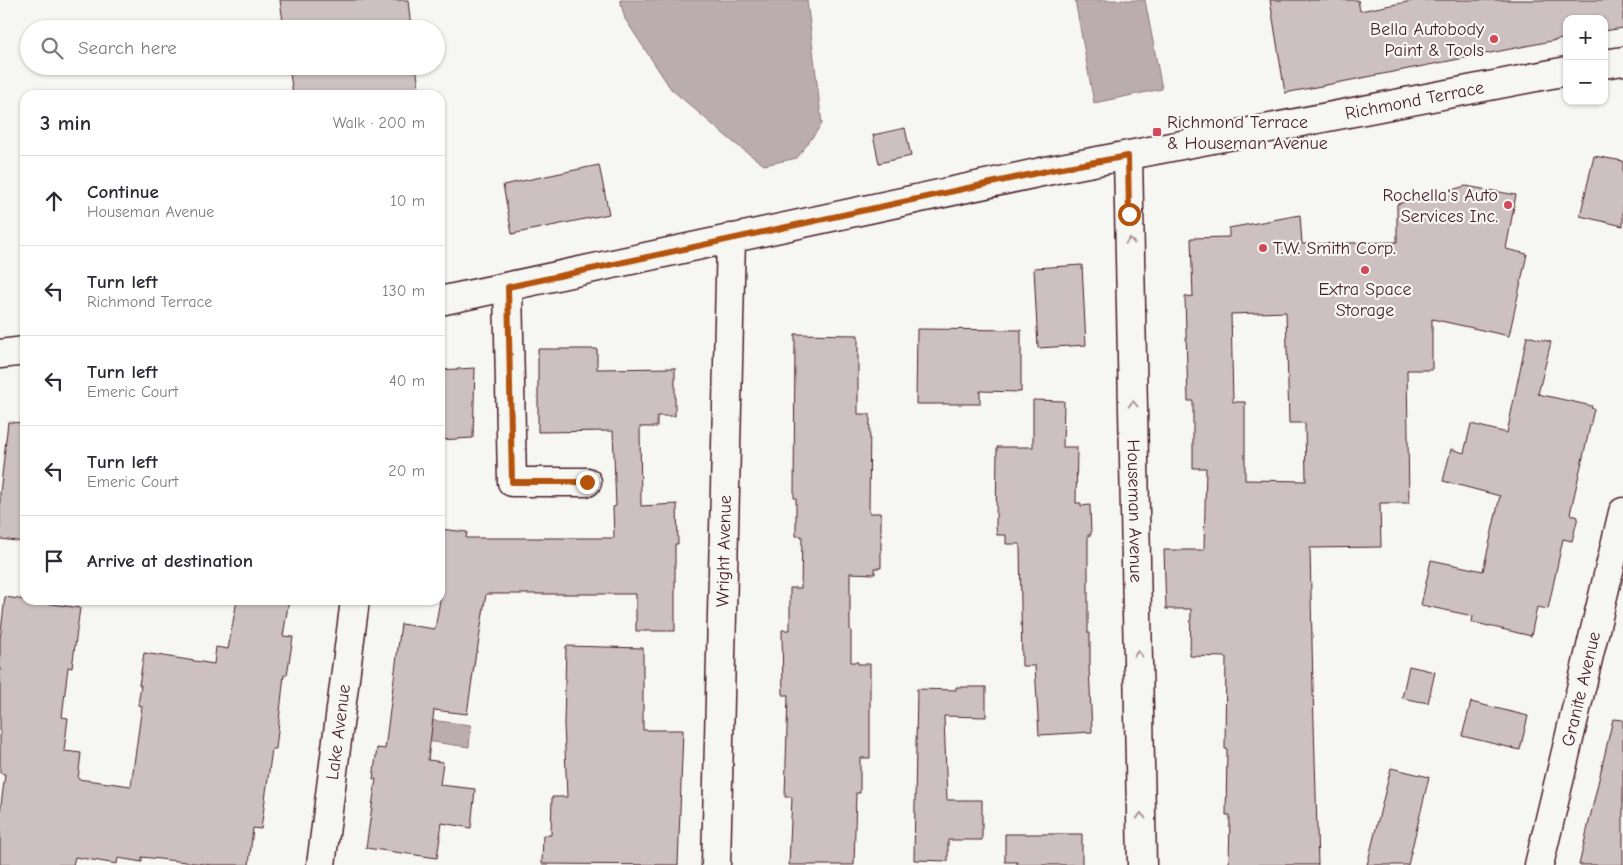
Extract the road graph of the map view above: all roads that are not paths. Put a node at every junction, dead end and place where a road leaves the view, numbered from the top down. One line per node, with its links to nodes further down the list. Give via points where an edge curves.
1 (1623, 61): 2 (street)
2 (1608, 63)
3 (1563, 73): 4 (street, Richmond Terrace)
4 (1128, 156): 5 (street, Richmond Terrace); 15 (street, Houseman Avenue, one-way to 4)
5 (731, 238): 6 (street, Richmond Terrace); 14 (street, Wright Avenue)
6 (508, 287): 7 (street, Richmond Terrace); 10 (street, via 512,482)
7 (445, 300)
8 (20, 352): 9 (street)
9 (0, 354)
10 (587, 482)
11 (1623, 512): 16 (street, Granite Avenue)
12 (353, 605): 13 (street, Lake Avenue)
13 (321, 865)
14 (716, 865)
15 (1142, 865)
16 (1539, 865)

